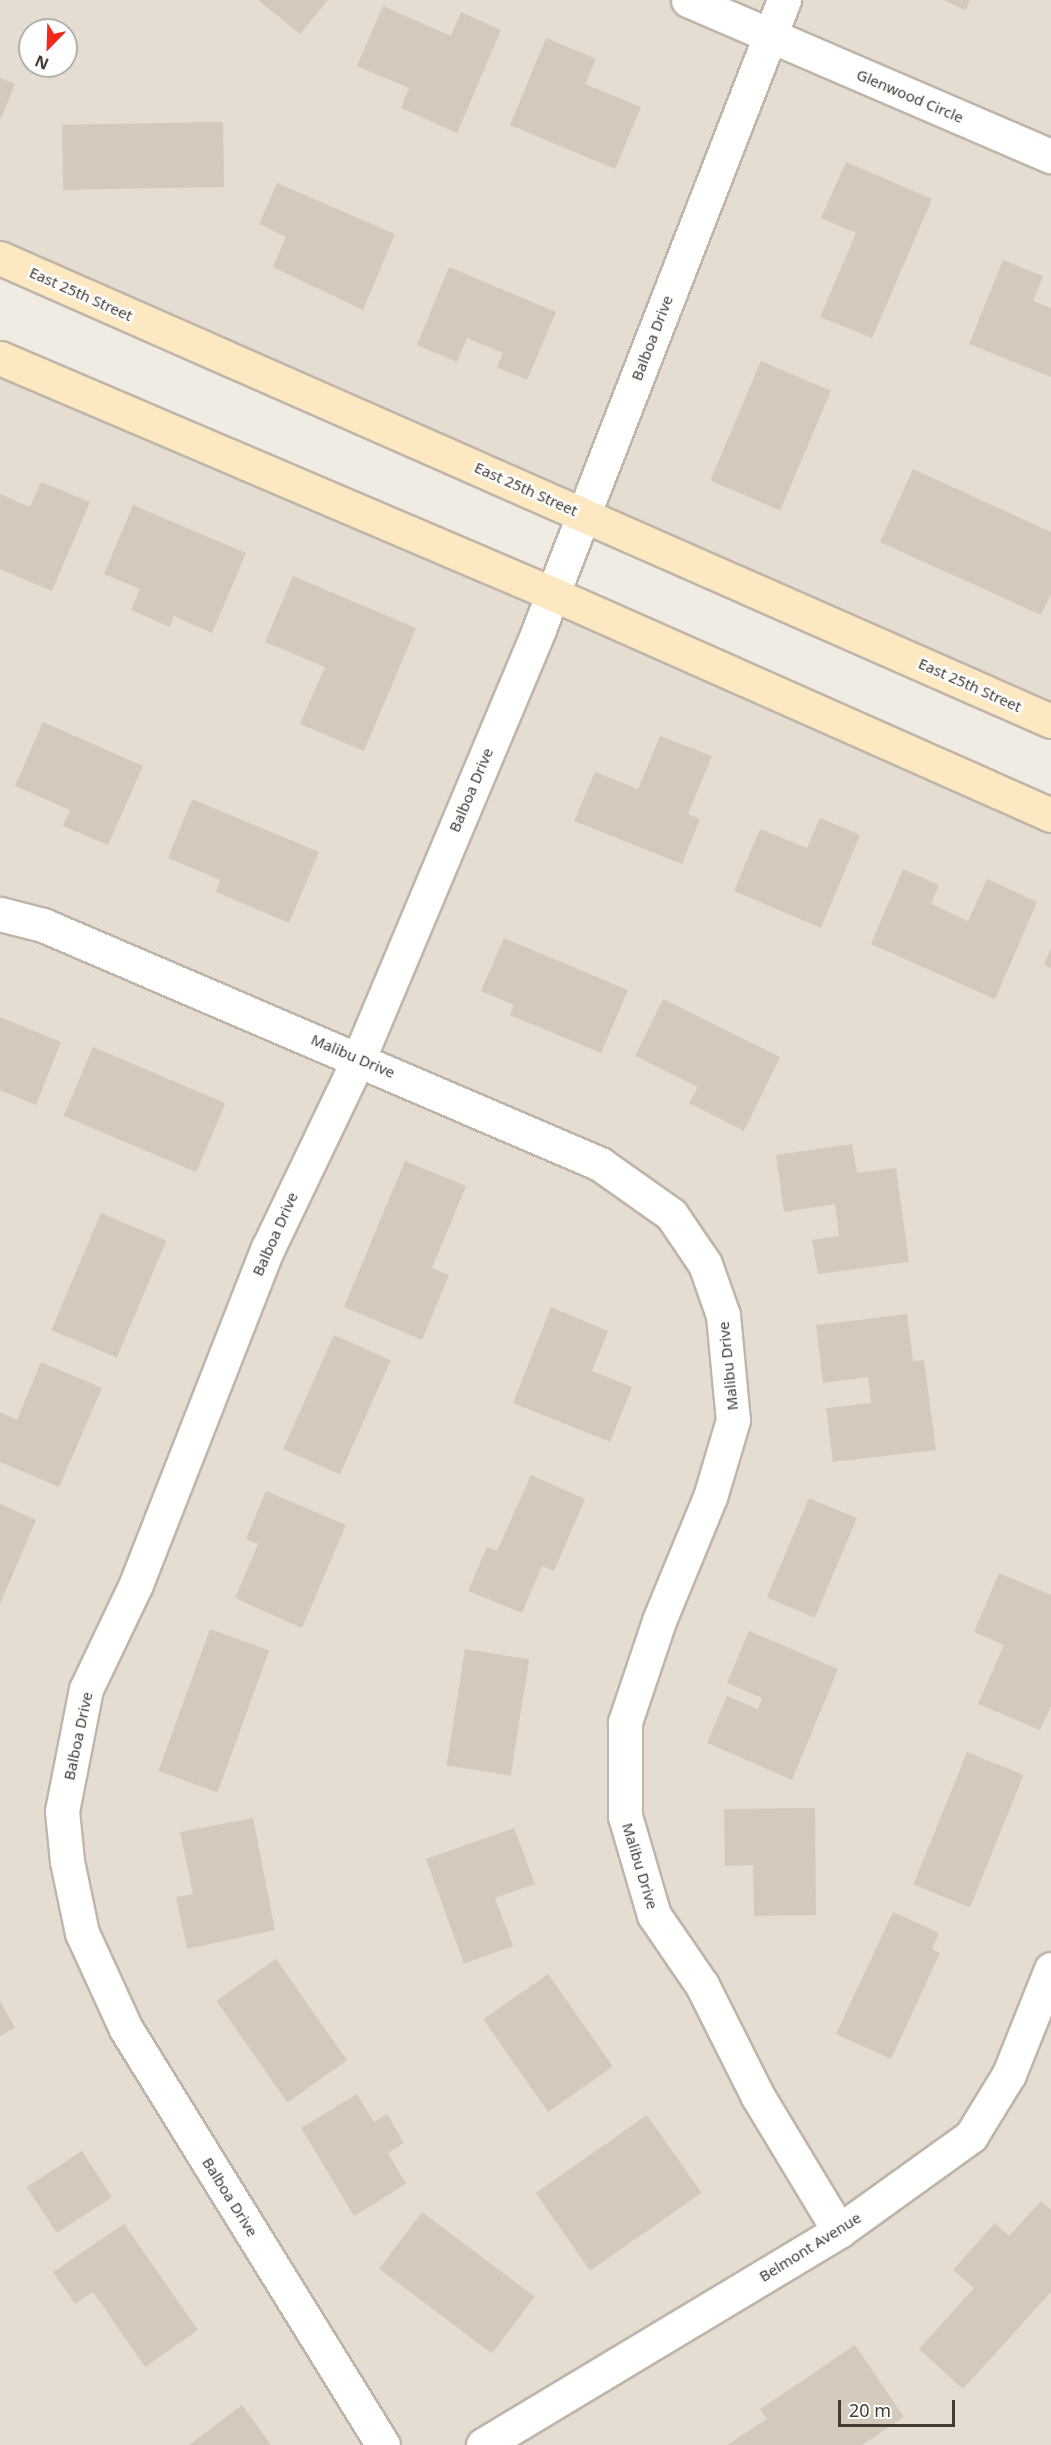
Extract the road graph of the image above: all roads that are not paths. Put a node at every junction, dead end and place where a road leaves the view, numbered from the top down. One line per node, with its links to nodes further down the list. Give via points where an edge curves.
1 (688, 0): 3 (street, Glenwood Circle)
2 (784, 0): 3 (street, Balboa Drive)
3 (769, 36): 4 (street, Glenwood Circle); 7 (street, Balboa Drive)
4 (1051, 156)
5 (0, 258): 7 (street, East 25th Street)
6 (0, 358): 8 (street)
7 (584, 514): 8 (street, Balboa Drive); 9 (street, East 25th Street)
8 (553, 594): 10 (street); 12 (street, Balboa Drive)
9 (1051, 721)
10 (1051, 815)
11 (0, 914): 12 (street, Malibu Drive, via 43,924)
12 (358, 1058): 14 (street, Malibu Drive, via 600,1164 672,1214 705,1264 723,1315 733,1420 710,1497 659,1621 625,1722 625,1816 654,1915 702,1985 757,2095); 15 (street, Balboa Drive, via 268,1248 136,1584 86,1689 62,1811 67,1861 82,1933 126,2029)
13 (1051, 1969): 14 (street, Belmont Avenue, via 1009,2074 971,2136)
14 (839, 2231): 16 (street, Belmont Avenue)
15 (383, 2445)
16 (483, 2445)

